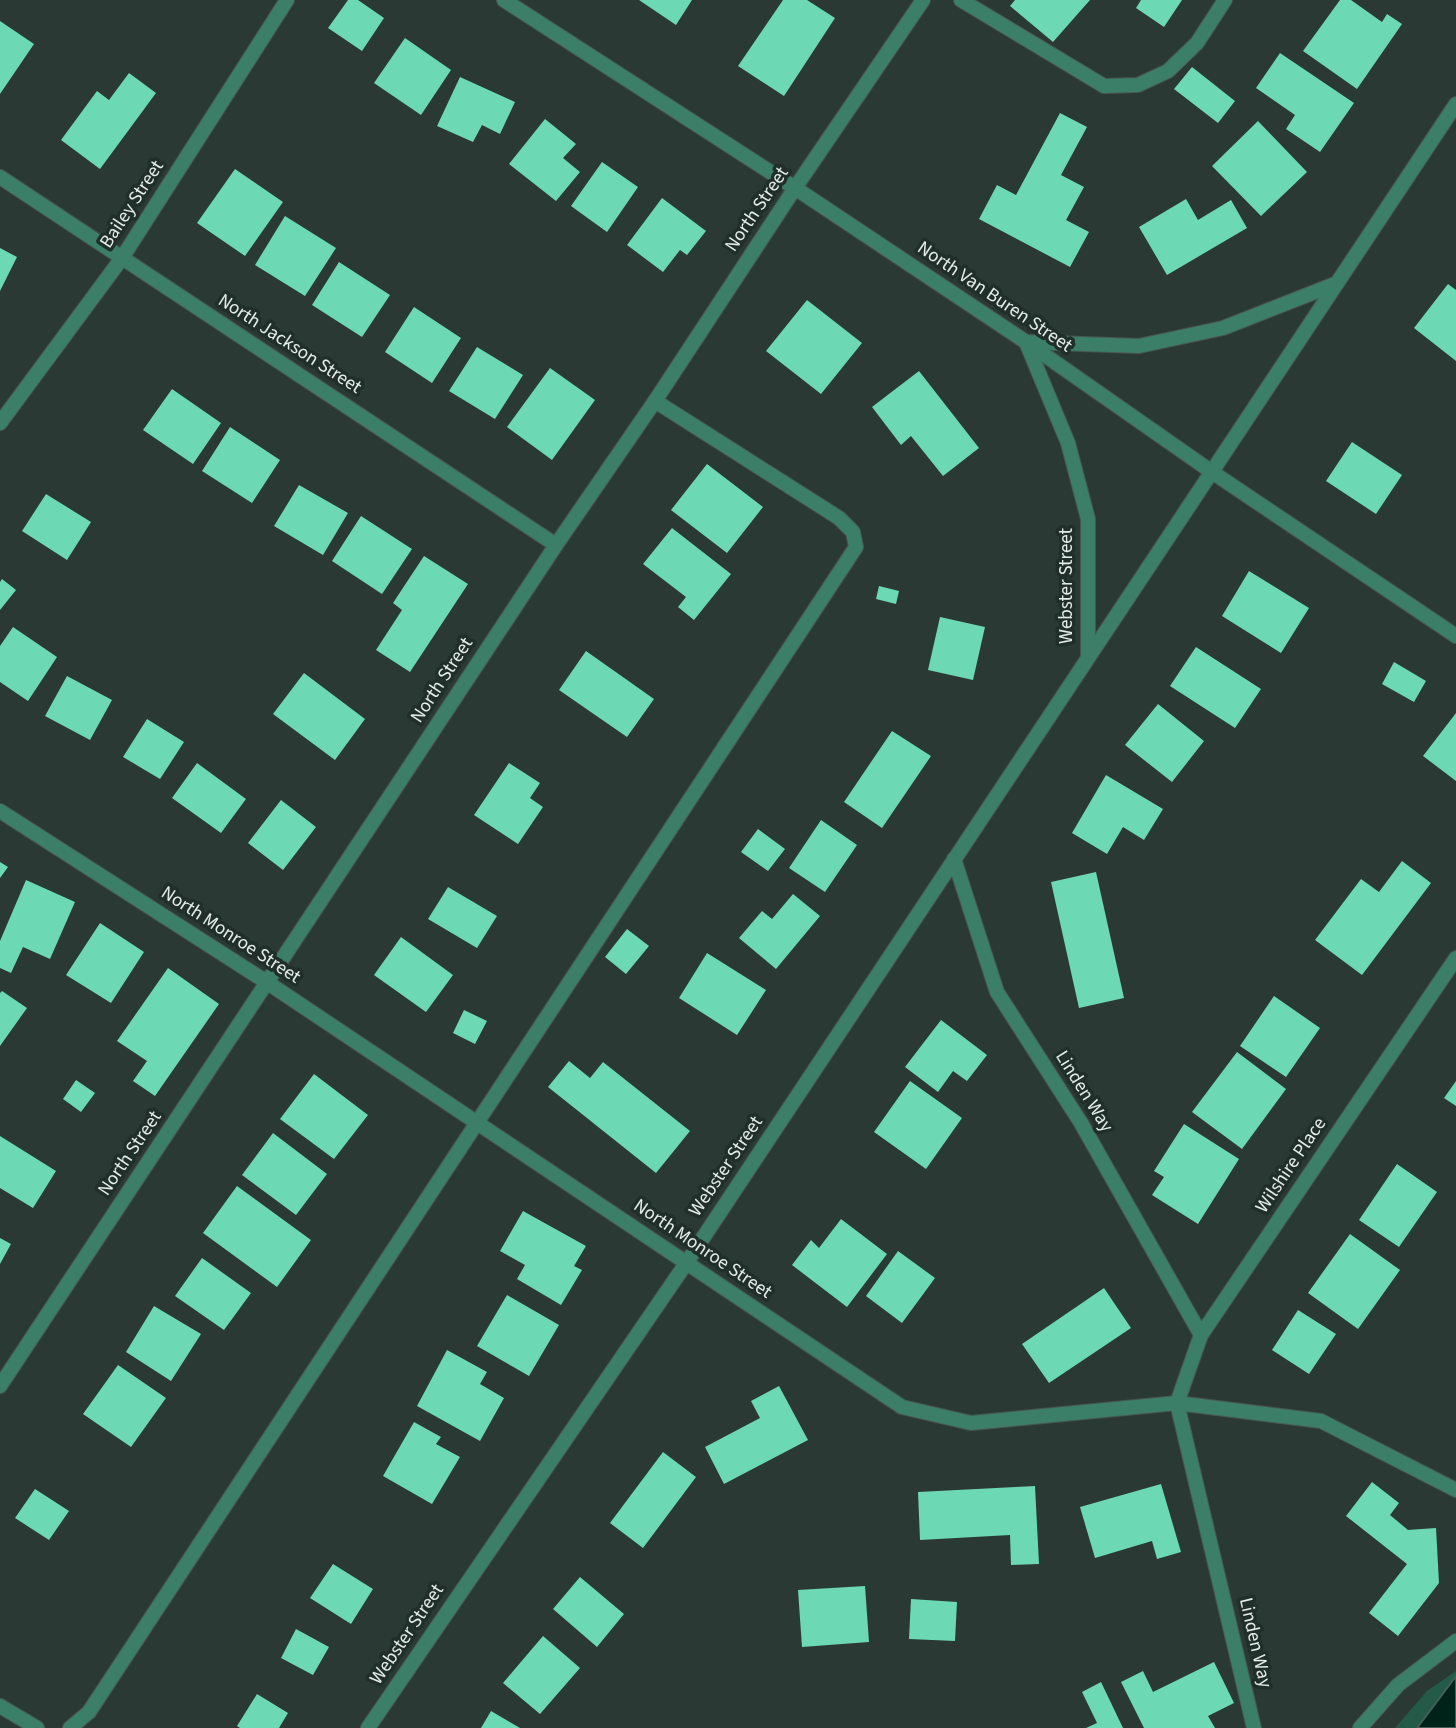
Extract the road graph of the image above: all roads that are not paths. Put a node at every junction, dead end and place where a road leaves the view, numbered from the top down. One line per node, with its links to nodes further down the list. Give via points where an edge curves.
1 (287, 0): 9 (street, Bailey Street)
2 (504, 0): 8 (street, North Van Buren Street)
3 (923, 0): 8 (street, North Street)
4 (961, 0): 5 (street, via 1104,86 1138,85 1168,71 1197,43)
5 (1225, 0)
6 (1456, 104): 10 (street, Webster Street)
7 (0, 177): 9 (street, North Jackson Street)
8 (796, 188): 11 (street, North Van Buren Street); 12 (street, North Street)
9 (122, 258): 13 (street, Bailey Street); 15 (street, North Jackson Street)
10 (1335, 284): 11 (street, via 1223,328 1139,346); 14 (street, Webster Street)
11 (1026, 342): 14 (street, North Van Buren Street); 17 (street, Webster Street, via 1068,443 1088,519)
12 (655, 401): 15 (street, North Street); 22 (street, via 839,518 853,532 856,547)
13 (0, 424)
14 (1212, 472): 16 (street, North Van Buren Street); 17 (street, Webster Street)
15 (556, 545): 21 (street, North Street)
16 (1456, 636)
17 (1088, 656): 19 (street, Webster Street)
18 (0, 811): 21 (street, North Monroe Street)
19 (954, 859): 23 (street, Webster Street); 24 (street, Linden Way, via 997,992 1081,1124)
20 (1456, 958): 24 (street, Wilshire Place)
21 (268, 983): 22 (street, North Monroe Street); 25 (street, North Street)
22 (478, 1123): 23 (street, North Monroe Street); 31 (street, via 89,1713)
23 (687, 1262): 26 (street, North Monroe Street, via 902,1407 971,1423); 32 (street, Webster Street)
24 (1201, 1335): 26 (street, Wilshire Place)
25 (0, 1386)
26 (1177, 1403): 27 (street, North Monroe Street, via 1321,1421); 33 (street, Linden Way)
27 (1456, 1490)
28 (1456, 1641): 34 (street, via 1398,1685)
29 (0, 1706): 30 (street)
30 (37, 1728)
31 (70, 1728)
32 (368, 1728)
33 (1254, 1728)
34 (1360, 1728)

